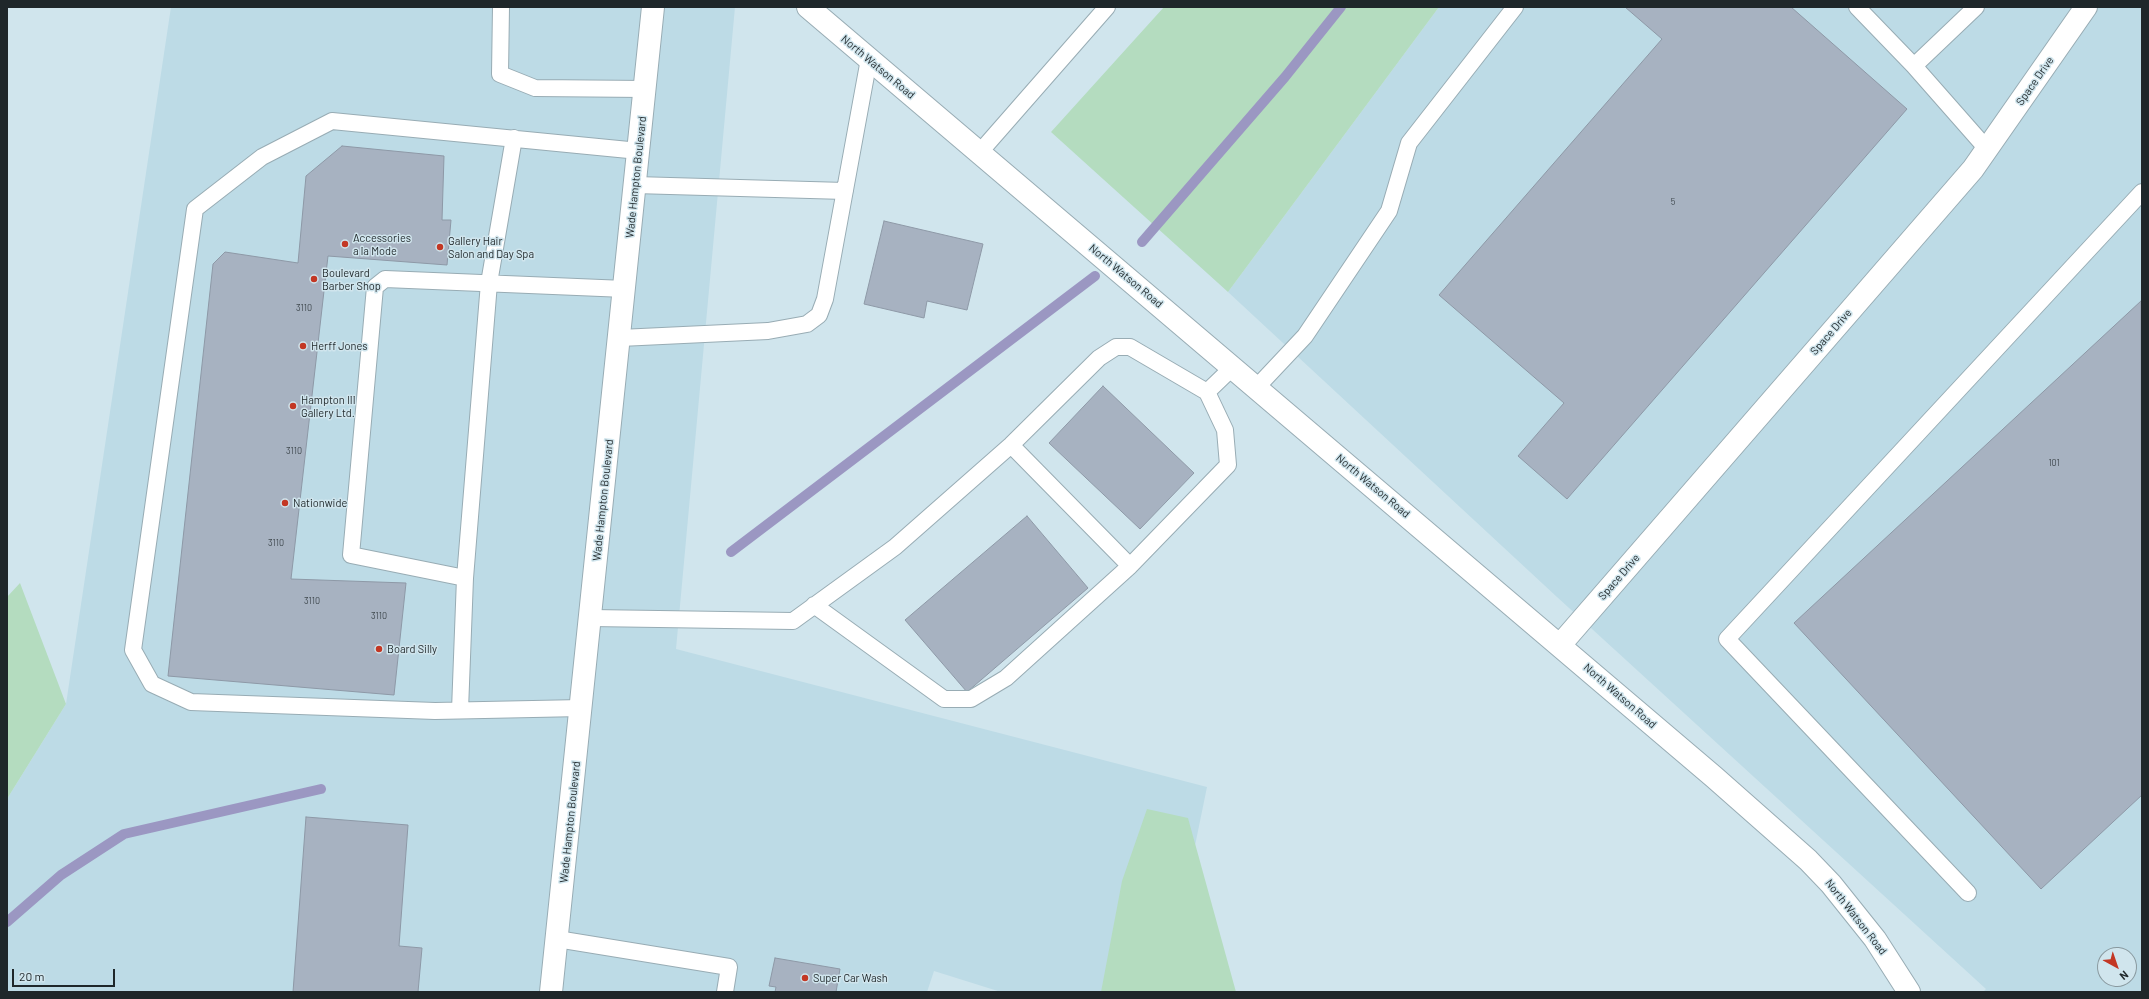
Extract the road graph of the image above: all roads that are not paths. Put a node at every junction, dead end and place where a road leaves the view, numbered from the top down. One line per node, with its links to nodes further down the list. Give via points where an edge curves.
1 (501, 7): 11 (lane, via 500,74 535,88)
2 (653, 7): 11 (street, Wade Hampton Boulevard)
3 (808, 7): 9 (street, North Watson Road)
4 (1107, 7): 15 (lane)
5 (1515, 7): 23 (lane, via 1409,143 1389,212 1305,336)
6 (1857, 7): 10 (lane)
7 (1976, 7): 10 (lane)
8 (2086, 7): 13 (street, Space Drive)
9 (869, 59): 15 (street, North Watson Road); 17 (lane)
10 (1914, 66): 13 (lane)
11 (645, 89): 14 (street, Wade Hampton Boulevard)
12 (514, 138): 14 (lane); 19 (lane); 32 (lane, via 332,121 262,157 195,210 133,650 152,684 191,702)
13 (1987, 149): 30 (street, Space Drive, via 1968,175)
14 (638, 151): 16 (street, Wade Hampton Boulevard)
15 (980, 152): 22 (street, North Watson Road)
16 (635, 185): 17 (lane); 20 (street, Wade Hampton Boulevard)
17 (845, 191): 21 (lane, via 825,299 820,315 807,324 768,331)
18 (2142, 192): 33 (lane, via 1727,639)
19 (489, 283): 20 (lane); 27 (lane); 27 (lane, via 385,279 376,287 351,554)
20 (625, 289): 21 (street, Wade Hampton Boulevard)
21 (620, 338): 29 (street, Wade Hampton Boulevard)
22 (1233, 367): 23 (street, North Watson Road); 24 (lane)
23 (1257, 388): 30 (street, North Watson Road)
24 (1207, 392): 25 (lane, via 1130,347 1116,347 1099,358); 26 (lane, via 1225,430 1228,465)
25 (1011, 445): 26 (lane); 28 (lane, via 895,547)
26 (1130, 566): 28 (lane, via 1006,678 971,699 944,699)
27 (466, 578): 32 (lane)
28 (814, 605): 29 (lane, via 792,621)
29 (591, 618): 31 (street, Wade Hampton Boulevard)
30 (1560, 645): 37 (street, North Watson Road, via 1808,860 1832,884 1876,939)
31 (582, 708): 32 (lane); 34 (street, Wade Hampton Boulevard)
32 (460, 710)
33 (1968, 893)
34 (557, 939): 35 (street, Wade Hampton Boulevard); 36 (lane, via 729,967)
35 (552, 992)
36 (728, 992)
37 (1909, 992)

